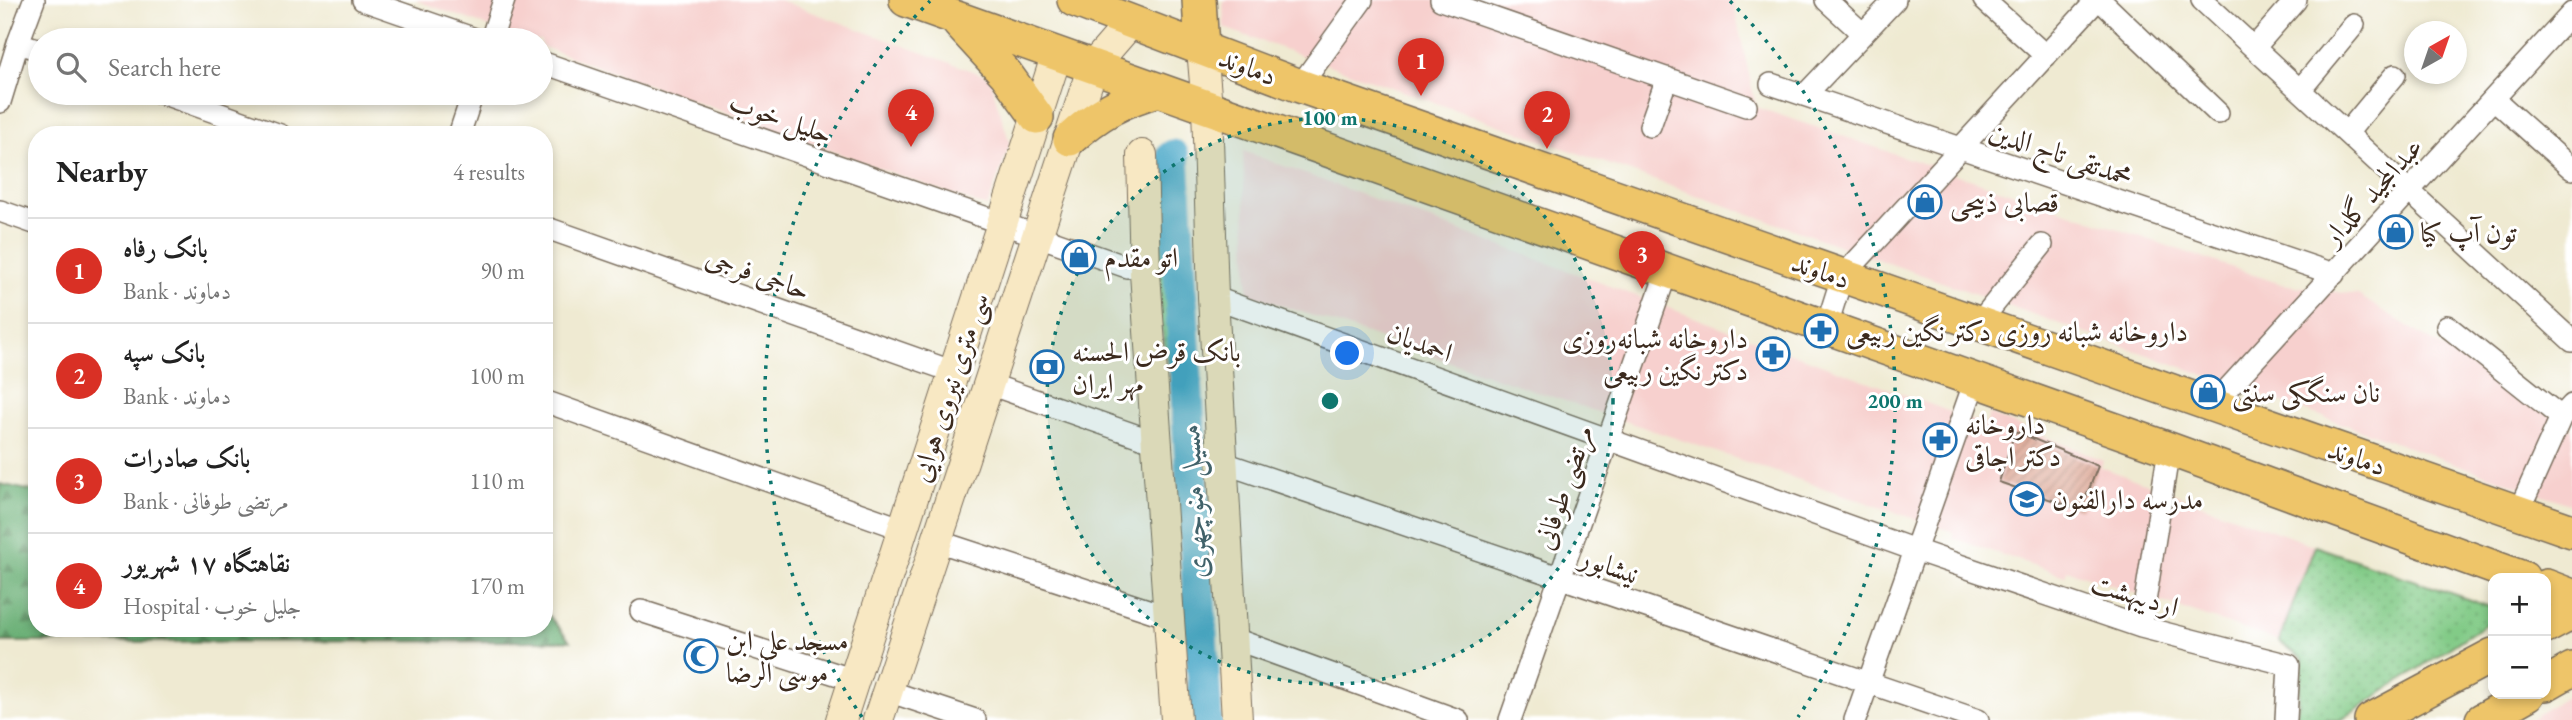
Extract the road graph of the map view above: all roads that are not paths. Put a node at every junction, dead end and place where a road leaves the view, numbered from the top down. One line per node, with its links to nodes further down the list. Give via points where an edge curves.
1 (34, 0): 23 (street)
2 (363, 0): 20 (street)
3 (504, 0): 21 (street)
4 (906, 0): 18 (main road)
5 (1199, 0): 25 (main road)
6 (1362, 0): 34 (street)
7 (1441, 0): 32 (street)
8 (1826, 0): 22 (street)
9 (1895, 0): 22 (street)
10 (1984, 0): 28 (street)
11 (2098, 0): 28 (street); 44 (street)
12 (2202, 0): 26 (street)
13 (2296, 0): 26 (street)
14 (2561, 0): 17 (street)
15 (1089, 3): 16 (main road, دماوند)
16 (1131, 11): 25 (main road, دماوند); 30 (main road)
17 (2572, 12): 38 (street, عبدالمجید گلدار)
18 (952, 17): 27 (main road); 45 (main road, via 1006,74)
19 (2354, 25): 36 (street)
20 (444, 28)
21 (495, 28)
22 (1863, 34): 37 (street)
23 (18, 43): 24 (street); 39 (street)
24 (28, 46)
25 (1202, 48): 34 (main road, دماوند); 43 (main road)
26 (2253, 48): 36 (street)
27 (1057, 54): 30 (main road); 45 (main road, سی متری نیروی هوایی)
28 (2046, 56): 51 (street)
29 (553, 66): 57 (street, جلیل خوب)
30 (1093, 66): 35 (main road, دماوند); 50 (main road, سی متری نیروی هوایی)
31 (2395, 75): 49 (street)
32 (1667, 78): 42 (street); 48 (street)
33 (1771, 84): 37 (street, محمدتقی تاج الدین)
34 (1300, 86): 64 (main road, دماوند)
35 (1159, 90): 43 (main road, دماوند); 50 (main road, via 1111,108)
36 (2300, 90): 49 (street)
37 (1805, 96): 51 (street, محمدتقی تاج الدین)
38 (2494, 99): 53 (street); 54 (street, عبدالمجید گلدار)
39 (0, 102)
40 (195, 105): 46 (street)
41 (469, 105): 47 (street)
42 (1746, 106)
43 (1207, 107): 62 (main road, دماوند); 65 (main road)
44 (2218, 113)
45 (1037, 117): 57 (main road, سی متری نیروی هوایی)
46 (254, 126)
47 (462, 126)
48 (1650, 126)
49 (2347, 133): 54 (street)
50 (1070, 139): 59 (main road, سی متری نیروی هوایی)
51 (1961, 149): 63 (street, محمدتقی تاج الدین); 64 (street)
52 (1142, 155): 61 (main road)
53 (2572, 169)
54 (2409, 191): 63 (street, عبدالمجید گلدار); 69 (street)
55 (0, 211): 56 (street)
56 (28, 220)
57 (1002, 224): 59 (street, جلیل خوب); 70 (main road, سی متری نیروی هوایی)
58 (553, 231): 70 (street, حاجی فرجی)
59 (1037, 237): 61 (street, جلیل خوب); 72 (main road, سی متری نیروی هوایی)
60 (2042, 245): 66 (street)
61 (1136, 270): 77 (main road)
62 (1667, 271): 68 (main road, دماوند); 76 (street, مرتضی طوفانی)
63 (2334, 274): 74 (street, عبدالمجید گلدار)
64 (1842, 277): 66 (main road, دماوند); 68 (street)
65 (1213, 297): 76 (street, احمدیان); 79 (main road)
66 (1978, 324): 74 (main road, دماوند)
67 (2448, 326): 75 (street)
68 (1825, 328): 71 (main road, دماوند)
69 (2572, 341)
70 (954, 372): 81 (main road, سی متری نیروی هوایی)
71 (1975, 381): 78 (main road, دماوند); 84 (street)
72 (989, 384): 77 (street); 83 (main road, سی متری نیروی هوایی)
73 (553, 404): 81 (street)
74 (2212, 406): 80 (main road, دماوند)
75 (2566, 411): 80 (street)
76 (1608, 439): 84 (street, احمدیان); 86 (street, مرتضی طوفانی)
77 (1157, 443): 91 (main road)
78 (2169, 449): 85 (main road, دماوند); 93 (street)
79 (1224, 463): 86 (street, نیشابور); 94 (main road)
80 (2518, 513): 82 (main road, دماوند)
81 (903, 529): 97 (main road, سی متری نیروی هوایی)
82 (2572, 531)
83 (937, 541): 91 (street); 100 (main road, سی متری نیروی هوایی)
84 (1915, 550): 93 (street, اردیبهشت); 99 (street)
85 (2507, 573)
86 (1561, 578): 99 (street, نیشابور); 109 (street, مرتضی طوفانی)
87 (2551, 588): 88 (main road)
88 (2572, 596)
89 (641, 611): 97 (street)
90 (2572, 613): 92 (main road)
91 (1169, 617): 106 (main road)
92 (2551, 624)
93 (2141, 628): 102 (street, اردیبهشت, via 2288,664)
94 (1231, 638): 107 (main road); 108 (street)
95 (2488, 658): 112 (main road)
96 (2572, 669): 98 (main road)
97 (854, 680): 103 (main road, سی متری نیروی هوایی)
98 (2551, 681)
99 (1868, 682): 110 (street); 111 (street, نیشابور)
100 (888, 691): 104 (main road, سی متری نیروی هوایی); 105 (street)
101 (2519, 699): 113 (main road)
102 (2286, 719)
103 (841, 720)
104 (878, 720)
105 (975, 720)
106 (1176, 720)
107 (1237, 720)
108 (1458, 720)
109 (1510, 720)
110 (1855, 720)
111 (1978, 720)
112 (2371, 720)
113 (2482, 720)

